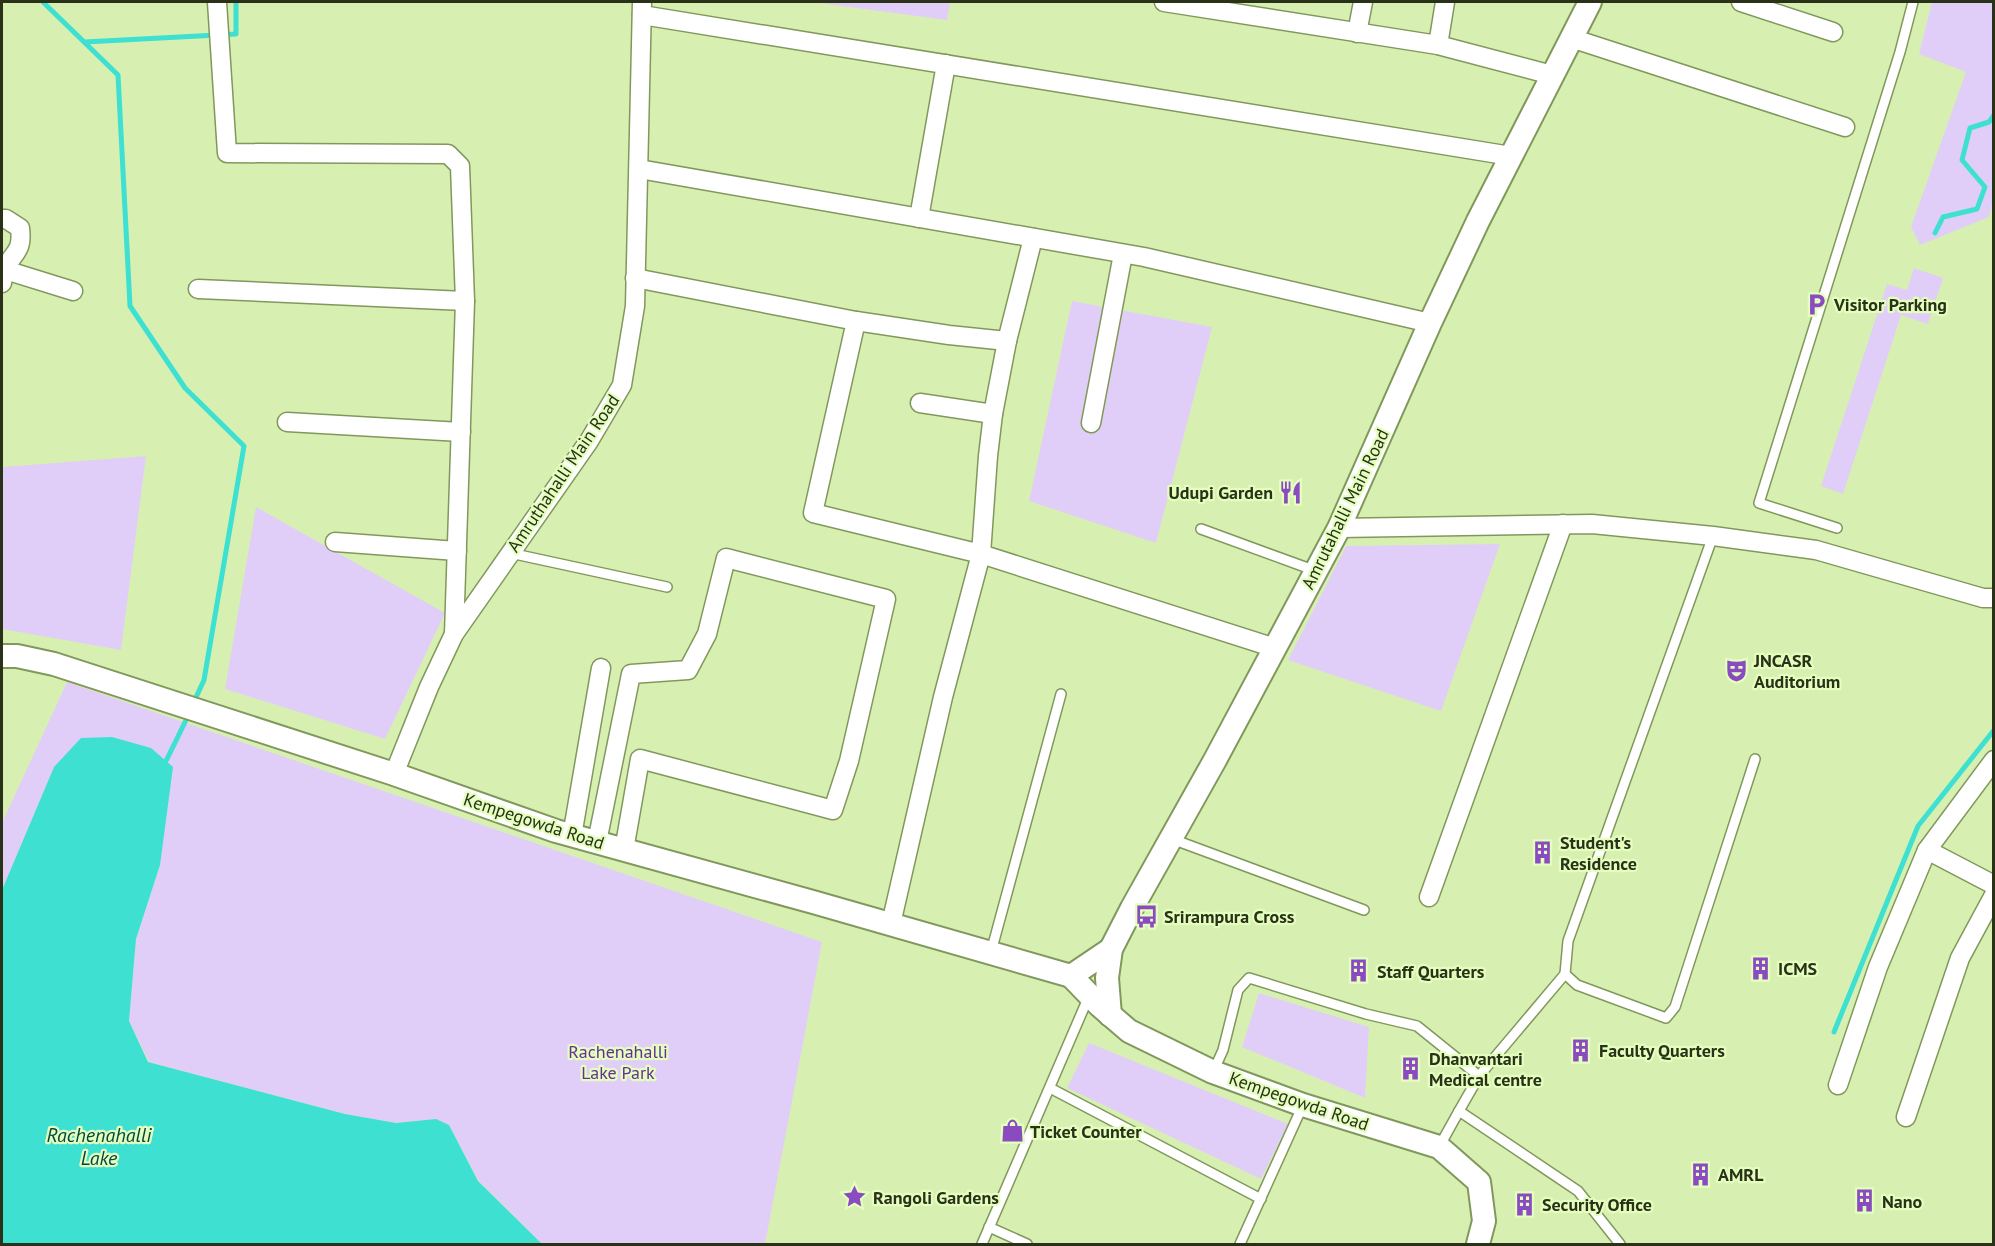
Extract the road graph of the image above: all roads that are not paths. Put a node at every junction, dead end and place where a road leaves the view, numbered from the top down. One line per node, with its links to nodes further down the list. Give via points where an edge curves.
1 (217, 2): 28 (street, via 227,153 448,154 460,166)
2 (1164, 2): 8 (street)
3 (1363, 2): 12 (street)
4 (1445, 2): 14 (street)
5 (1590, 2): 13 (street, Amrutahalli Main Road)
6 (1742, 2): 11 (street)
7 (1912, 2): 39 (lane, via 1897,64 1759,503)
8 (1186, 3): 10 (street)
9 (642, 8): 15 (street); 19 (street, Amruthahalli Main Road)
10 (1273, 10): 12 (street)
11 (1833, 32)
12 (1357, 33): 14 (street)
13 (1571, 38): 16 (street, Amrutahalli Main Road); 17 (street)
14 (1438, 45): 16 (street)
15 (946, 64): 18 (street); 20 (street)
16 (1552, 75): 18 (street, Amrutahalli Main Road)
17 (1845, 127)
18 (1511, 156): 30 (street, Amrutahalli Main Road)
19 (639, 169): 20 (street); 25 (street, Amruthahalli Main Road)
20 (919, 218): 22 (street)
21 (2, 219): 24 (street, via 20,228 21,240 17,254)
22 (1033, 238): 23 (street); 31 (street)
23 (1123, 254): 30 (street); 35 (street)
24 (3, 274): 27 (street)
25 (635, 278): 29 (street); 44 (street, Amruthahalli Main Road, via 635,306 622,385 589,441)
26 (198, 289): 28 (street)
27 (74, 291)
28 (465, 301): 36 (street)
29 (856, 321): 31 (street); 45 (street, via 813,513)
30 (1430, 323): 38 (street, Amrutahalli Main Road)
31 (1007, 341): 33 (street)
32 (920, 403): 33 (street)
33 (993, 414): 45 (street)
34 (287, 422): 36 (street)
35 (1091, 423)
36 (461, 432): 43 (street)
37 (1563, 524): 38 (street); 41 (street); 66 (street)
38 (1339, 528): 46 (street, Amrutahalli Main Road)
39 (1837, 528)
40 (1201, 530): 46 (lane)
41 (1713, 536): 48 (street, via 1816,550); 71 (lane, via 1568,941)
42 (335, 542): 43 (street)
43 (456, 551): 49 (street)
44 (510, 553): 47 (lane); 49 (street, Amruthahalli Main Road)
45 (981, 554): 50 (street); 68 (street, via 943,697)
46 (1316, 571): 50 (street, Amrutahalli Main Road)
47 (667, 588)
48 (1994, 598)
49 (454, 634): 58 (street, Amruthahalli Main Road)
50 (1275, 648): 60 (street, Amrutahalli Main Road)
51 (2, 656): 58 (street, Kempegowda Road, via 54,664)
52 (601, 668): 59 (street)
53 (1061, 694): 70 (lane)
54 (615, 753): 55 (street); 55 (street, via 631,675 688,670 707,634 726,558 886,599 849,761 833,810); 61 (street)
55 (640, 759): 62 (street)
56 (1755, 759): 71 (lane, via 1675,1007 1666,1018 1577,985)
57 (1994, 760): 63 (street)
58 (394, 774): 59 (street, Kempegowda Road)
59 (572, 836): 61 (street, Kempegowda Road)
60 (1172, 839): 67 (lane); 69 (street, Amrutahalli Main Road)
61 (597, 842): 62 (street, Kempegowda Road)
62 (624, 850): 68 (street, Kempegowda Road)
63 (1927, 850): 64 (street); 77 (street, via 1878,967)
64 (1994, 885)
65 (1994, 895): 81 (street, via 1960,958)
66 (1429, 897)
67 (1364, 910)
68 (891, 924): 70 (street, Kempegowda Road)
69 (1112, 949): 72 (street); 74 (street, Amrutahalli Main Road, via 1107,978)
70 (991, 952): 72 (street, Kempegowda Road)
71 (1564, 974): 76 (lane)
72 (1071, 976): 73 (street, Kempegowda Road)
73 (1090, 995): 74 (street, Kempegowda Road); 78 (lane)
74 (1110, 1015): 75 (street, Kempegowda Road, via 1129,1031)
75 (1213, 1071): 76 (lane, via 1223,1050 1238,990 1249,978 1417,1026); 79 (street, Kempegowda Road)
76 (1479, 1076): 80 (lane)
77 (1838, 1085)
78 (1050, 1088): 83 (lane); 84 (lane)
79 (1303, 1105): 82 (street, Kempegowda Road); 83 (lane)
80 (1459, 1111): 82 (lane); 89 (lane, via 1578,1191)
81 (1906, 1117)
82 (1439, 1147): 88 (street, Kempegowda Road, via 1479,1182 1484,1221)
83 (1261, 1198): 87 (lane)
84 (989, 1227): 85 (lane); 86 (lane)
85 (982, 1245)
86 (1027, 1245)
87 (1240, 1245)
88 (1478, 1245)
89 (1620, 1245)

